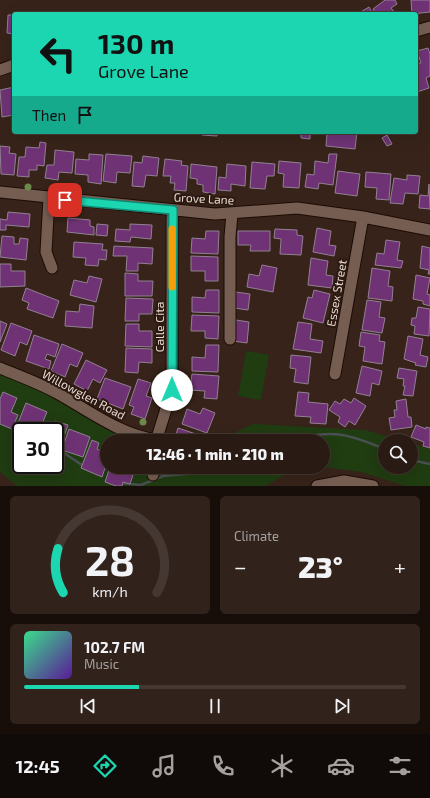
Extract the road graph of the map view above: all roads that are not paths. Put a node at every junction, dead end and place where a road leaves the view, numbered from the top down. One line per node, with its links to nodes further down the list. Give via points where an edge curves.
1 (430, 27): 2 (street)
2 (418, 30)
3 (12, 66): 4 (street)
4 (0, 70)
5 (0, 192): 6 (street, Grove Lane)
6 (49, 198): 7 (street, Grove Lane); 11 (street, via 46,252)
7 (173, 210): 8 (street, Grove Lane); 16 (street, Calle Cita, via 172,390)
8 (232, 214): 9 (street, Grove Lane, via 297,208); 12 (street)
9 (363, 217): 10 (street, Grove Lane); 14 (street, Essex Street)
10 (430, 230)
11 (52, 268)
12 (230, 339)
13 (0, 368): 15 (street, Willowglen Road, via 56,393)
14 (335, 374)
15 (134, 434)
16 (158, 434)
17 (317, 486): 18 (street, via 344,481)
18 (373, 486)

